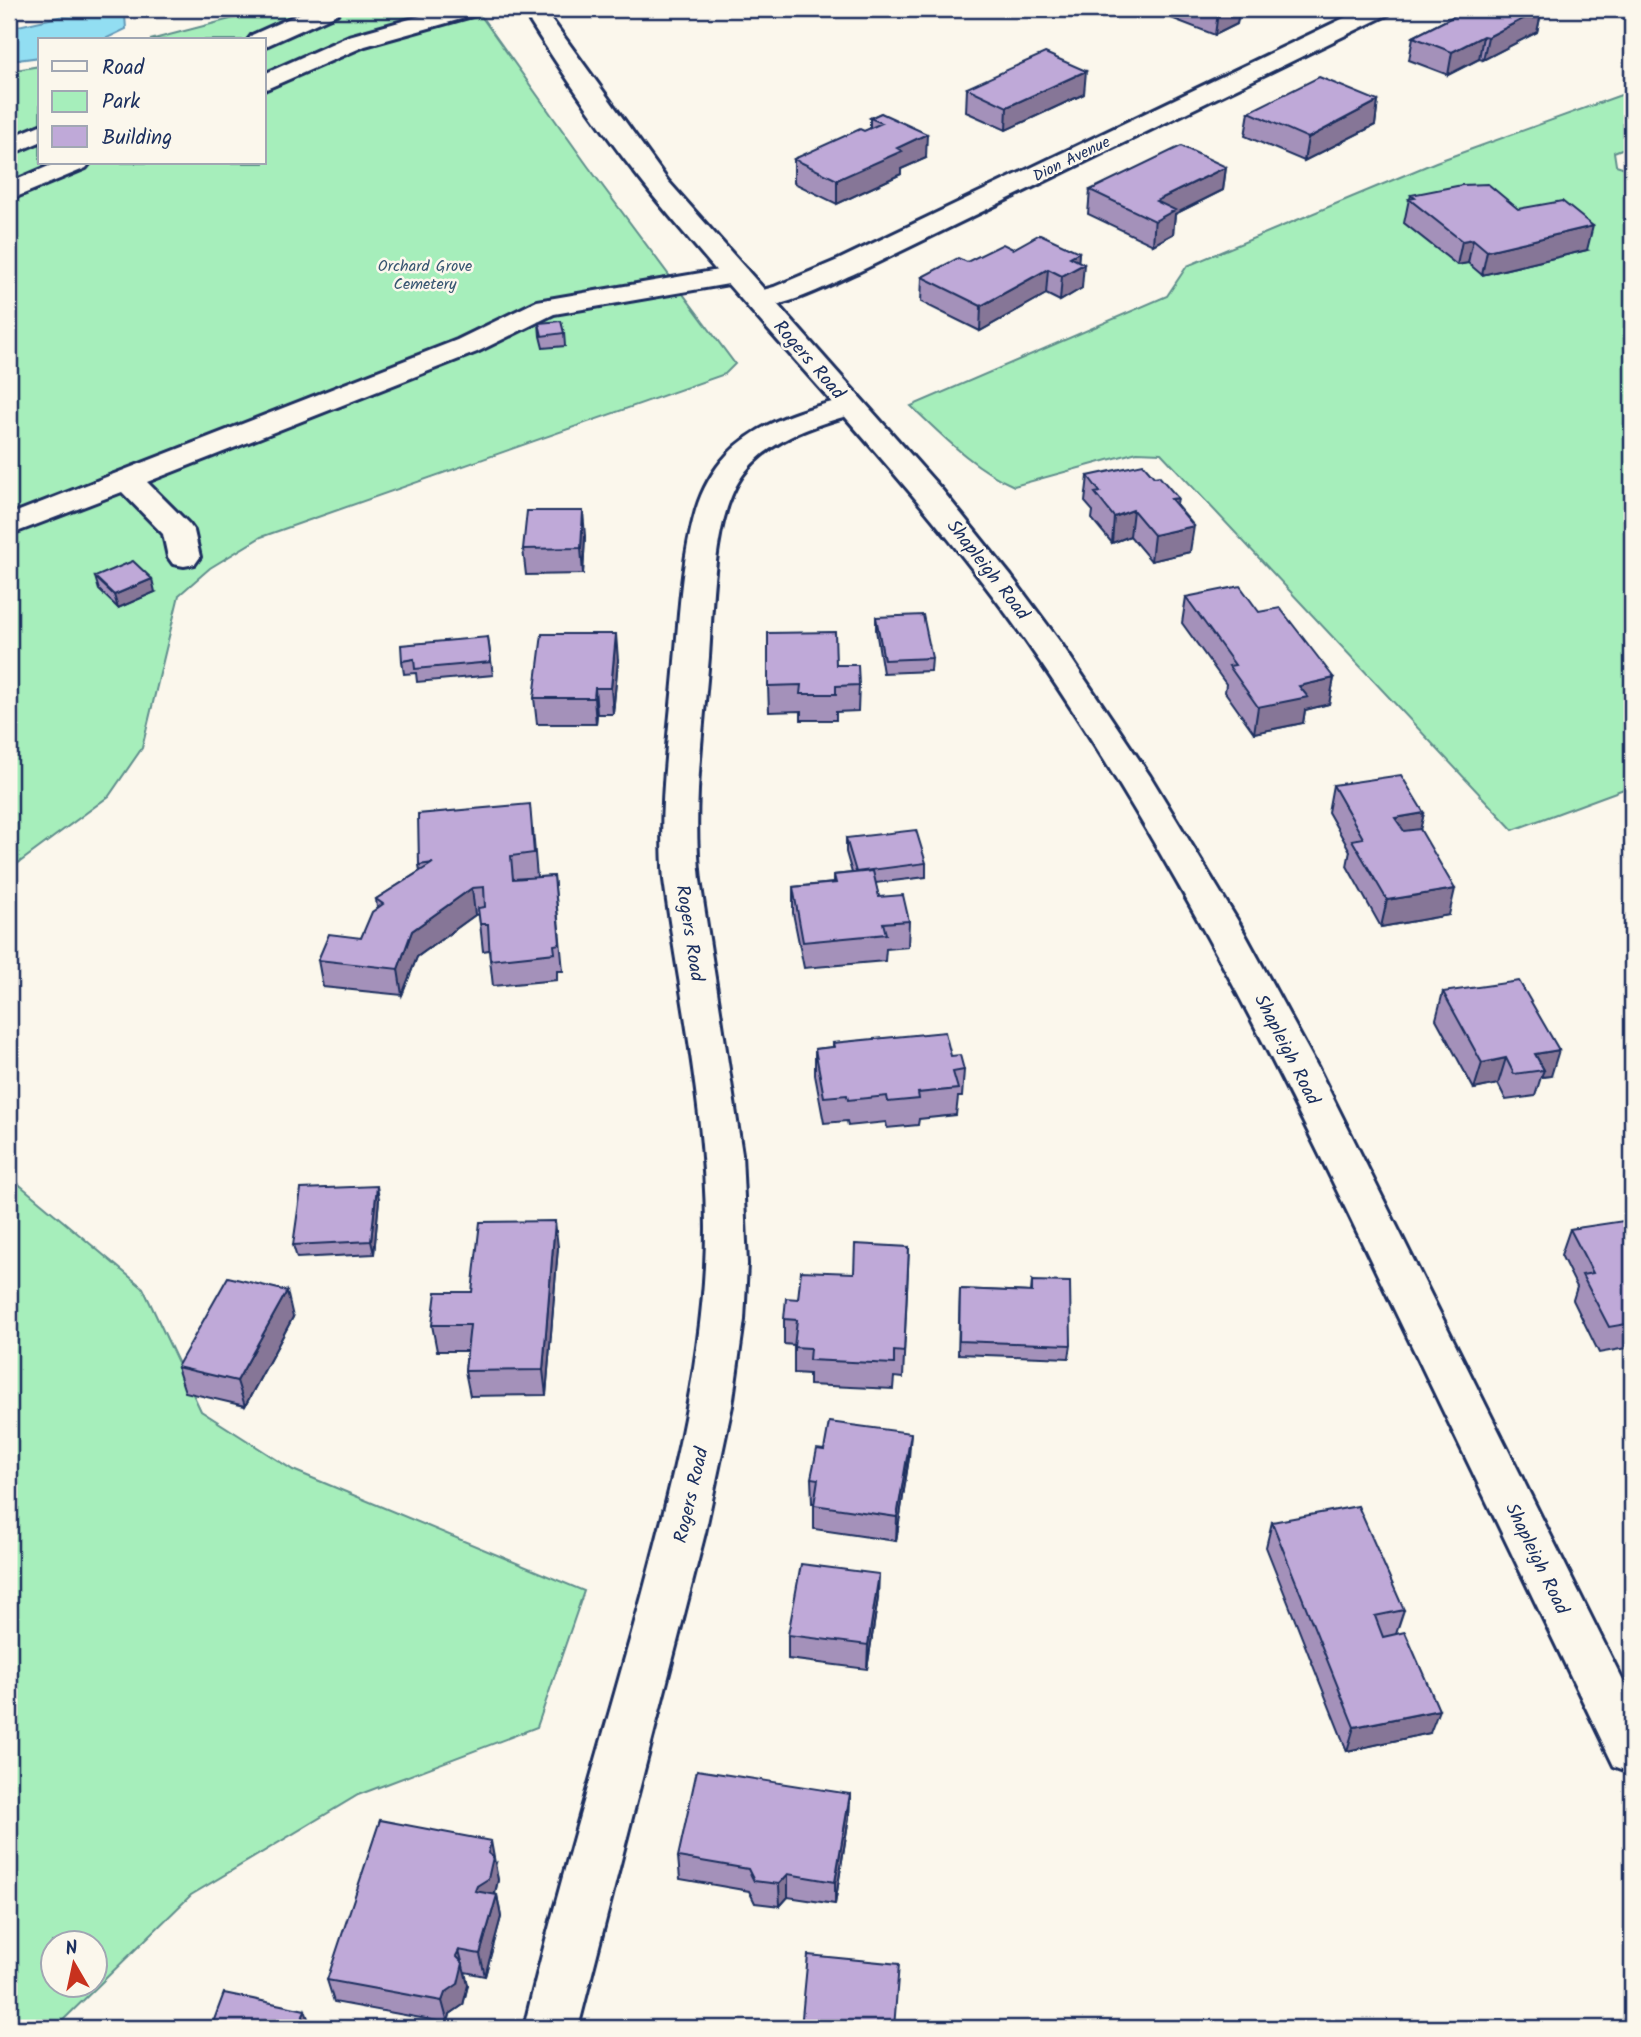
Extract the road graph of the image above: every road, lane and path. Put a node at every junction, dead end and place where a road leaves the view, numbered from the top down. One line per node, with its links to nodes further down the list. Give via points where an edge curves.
1 (330, 9): 5 (street)
2 (471, 9): 6 (street, via 357,41)
3 (533, 9): 11 (street, Rogers Road, via 611,124)
4 (1381, 9): 12 (street, Dion Avenue, via 848,266)
5 (265, 38)
6 (266, 82)
7 (38, 134): 8 (street)
8 (9, 147)
9 (75, 164): 10 (street)
10 (9, 192)
11 (736, 275): 12 (street, Rogers Road); 14 (street, via 547,307 467,346)
12 (758, 300): 13 (street, Rogers Road)
13 (851, 406): 17 (street, Shapleigh Road, via 947,515 1035,628 1150,800 1249,972 1298,1068); 18 (street, Rogers Road, via 806,418 739,459 716,497 702,563 680,804 682,877 709,1040 727,1205 723,1316 707,1419 680,1541)
14 (127, 480): 15 (street); 16 (street, via 178,531)
15 (9, 526)
16 (184, 557)
17 (1632, 1750)
18 (551, 2028)

